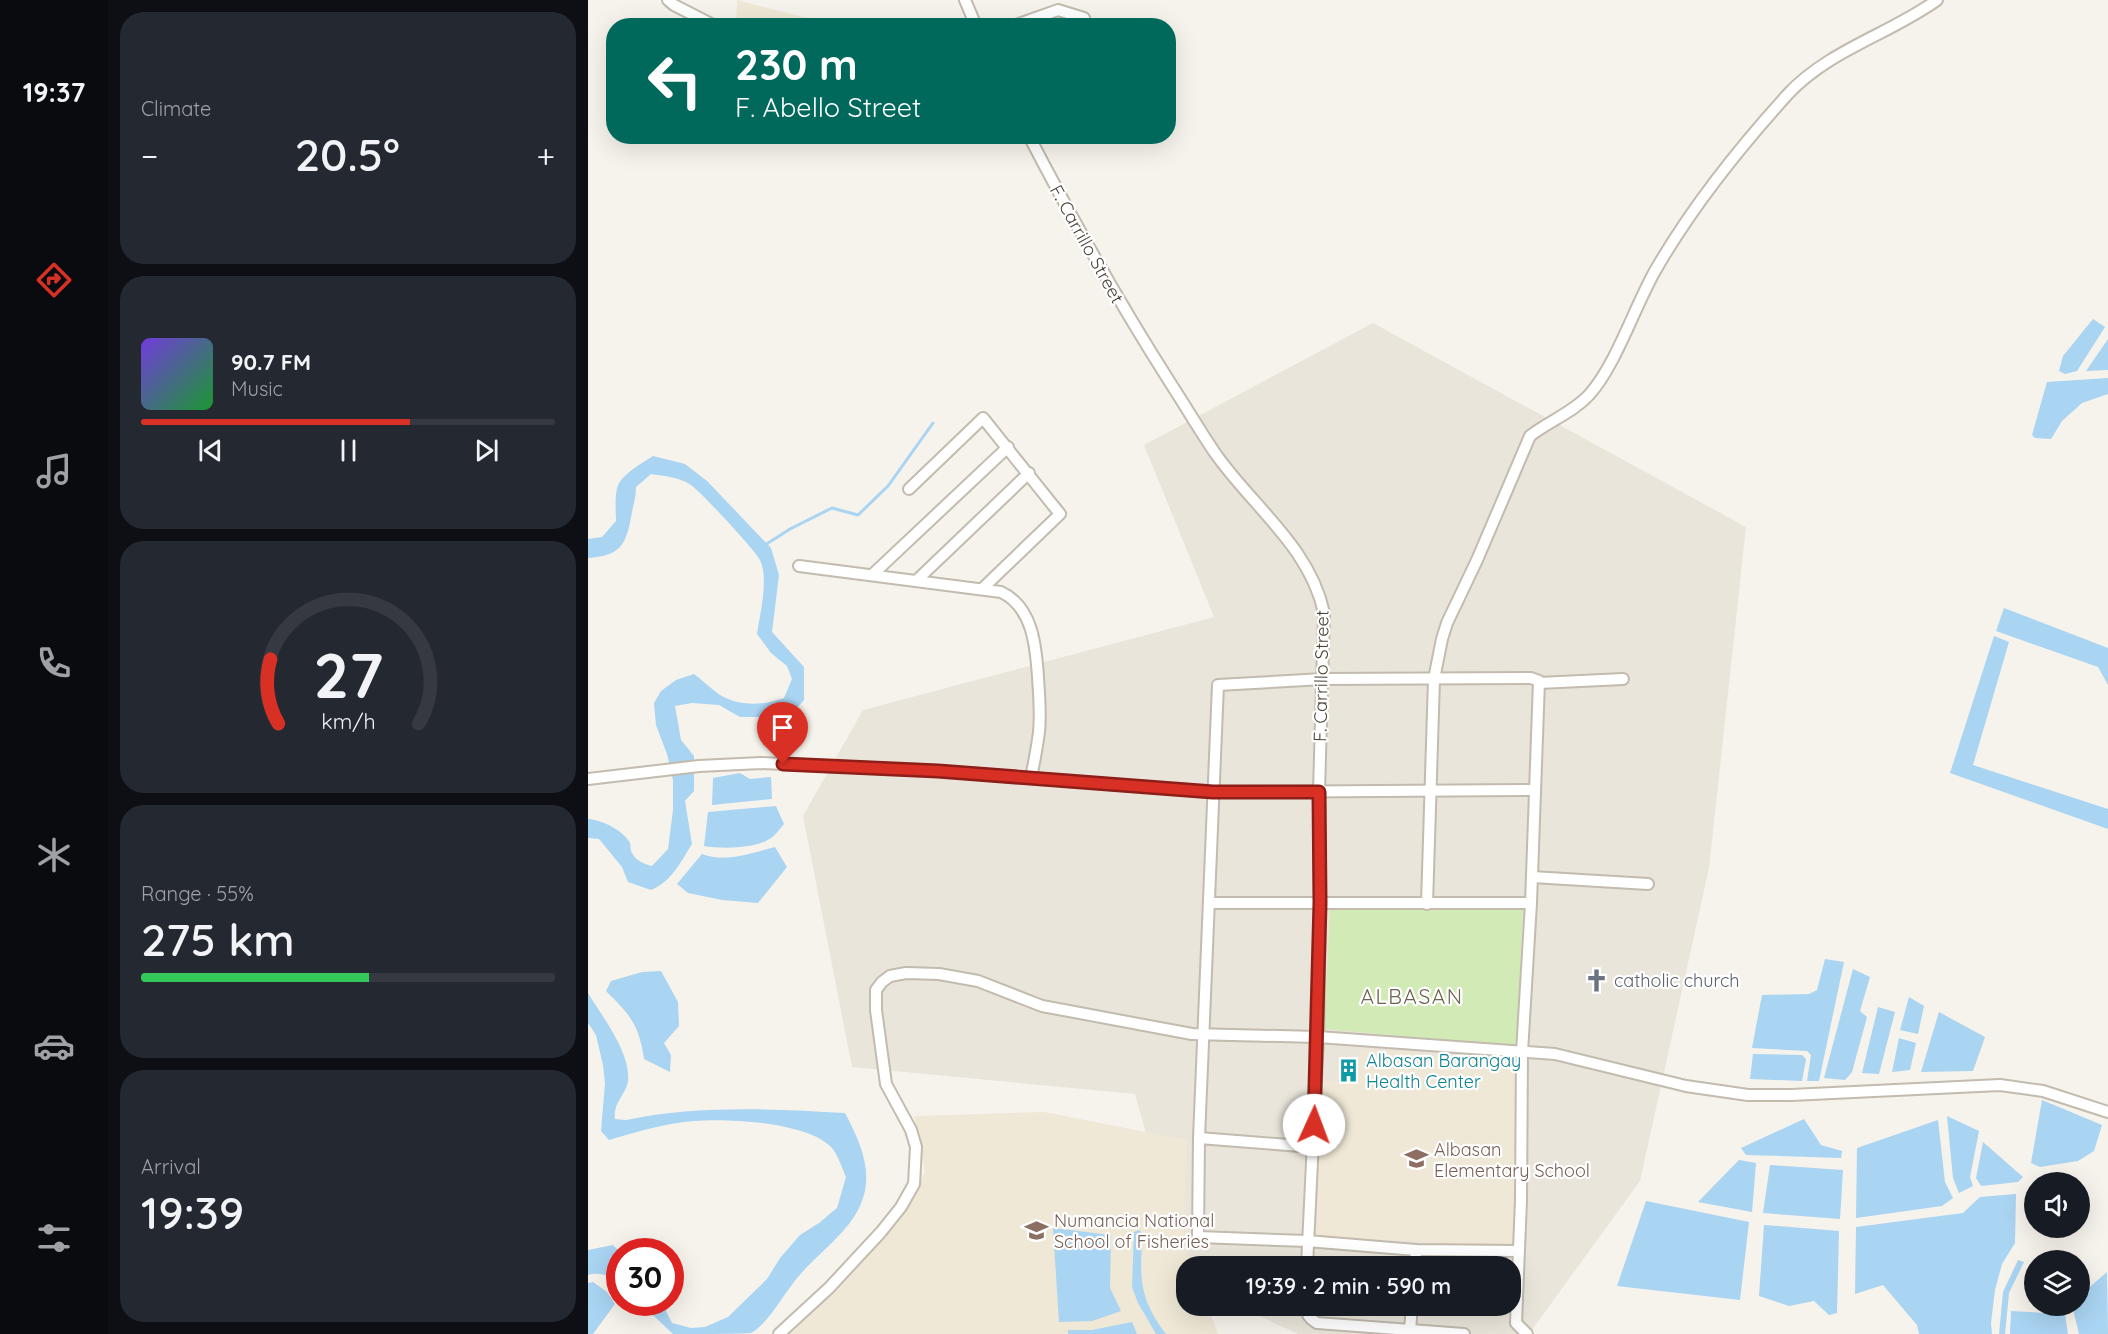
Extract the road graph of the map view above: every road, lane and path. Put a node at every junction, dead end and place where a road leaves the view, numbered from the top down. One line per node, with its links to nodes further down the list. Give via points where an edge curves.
1 (668, 0): 4 (street)
2 (965, 0): 5 (street)
3 (1937, 0): 17 (street, via 1917,15 1842,53 1790,92 1704,195 1655,271 1591,393 1575,409 1530,436 1447,623)
4 (699, 18)
5 (973, 18)
6 (1036, 18): 7 (street, via 1058,10)
7 (1084, 18)
8 (1033, 144): 16 (street, F. Carrillo Street, via 1124,310 1216,454 1305,563 1319,591 1324,613)
9 (1008, 447): 10 (street); 11 (street, via 983,418); 13 (street)
10 (1029, 473): 14 (street); 15 (street, via 1060,514)
11 (909, 489)
12 (799, 566): 13 (street)
13 (872, 575): 14 (street)
14 (917, 580): 15 (street)
15 (982, 589): 20 (street, via 1001,592 1013,600 1028,621 1034,641 1041,708)
16 (1323, 679): 17 (street); 24 (street, via 1218,685); 25 (street, F. Carrillo Street)
17 (1434, 679): 19 (street, via 1532,678); 23 (street)
18 (1623, 679): 19 (street)
19 (1539, 683): 22 (street)
20 (1031, 778): 21 (street, via 760,763); 24 (street)
21 (588, 779)
22 (1535, 790): 23 (street); 26 (street)
23 (1430, 791): 25 (street); 31 (street)
24 (1213, 792): 25 (street); 28 (street)
25 (1319, 792): 29 (street, F. Carrillo Street)
26 (1532, 877): 27 (street); 30 (street)
27 (1648, 884)
28 (1209, 903): 29 (street); 32 (street)
29 (1320, 903): 31 (street); 33 (street, F. Carrillo Street)
30 (1531, 903): 31 (street); 34 (street)
31 (1427, 904)
32 (1205, 1035): 33 (street); 36 (street); 46 (street, via 1042,1006 978,981 919,972 890,976 876,990 881,1054 886,1084 916,1147 914,1184 880,1232 829,1288)
33 (1318, 1037): 34 (street); 37 (street, F. Carrillo Street)
34 (1522, 1052): 35 (street, via 1555,1054 1686,1086 1748,1095 2000,1085 2043,1091); 40 (street)
35 (2108, 1112)
36 (1199, 1138): 37 (street); 38 (street, via 1198,1237)
37 (1313, 1147): 38 (street, F. Carrillo Street)
38 (1307, 1241): 39 (street); 41 (street, F. Carrillo Street)
39 (1416, 1250): 40 (street); 42 (street)
40 (1519, 1251): 48 (street, via 1516,1323)
41 (1307, 1256)
42 (1416, 1256)
43 (1308, 1316): 45 (street, via 1317,1323)
44 (1411, 1316): 45 (street)
45 (1410, 1330): 47 (street)
46 (778, 1334)
47 (1464, 1334)
48 (1528, 1334)

